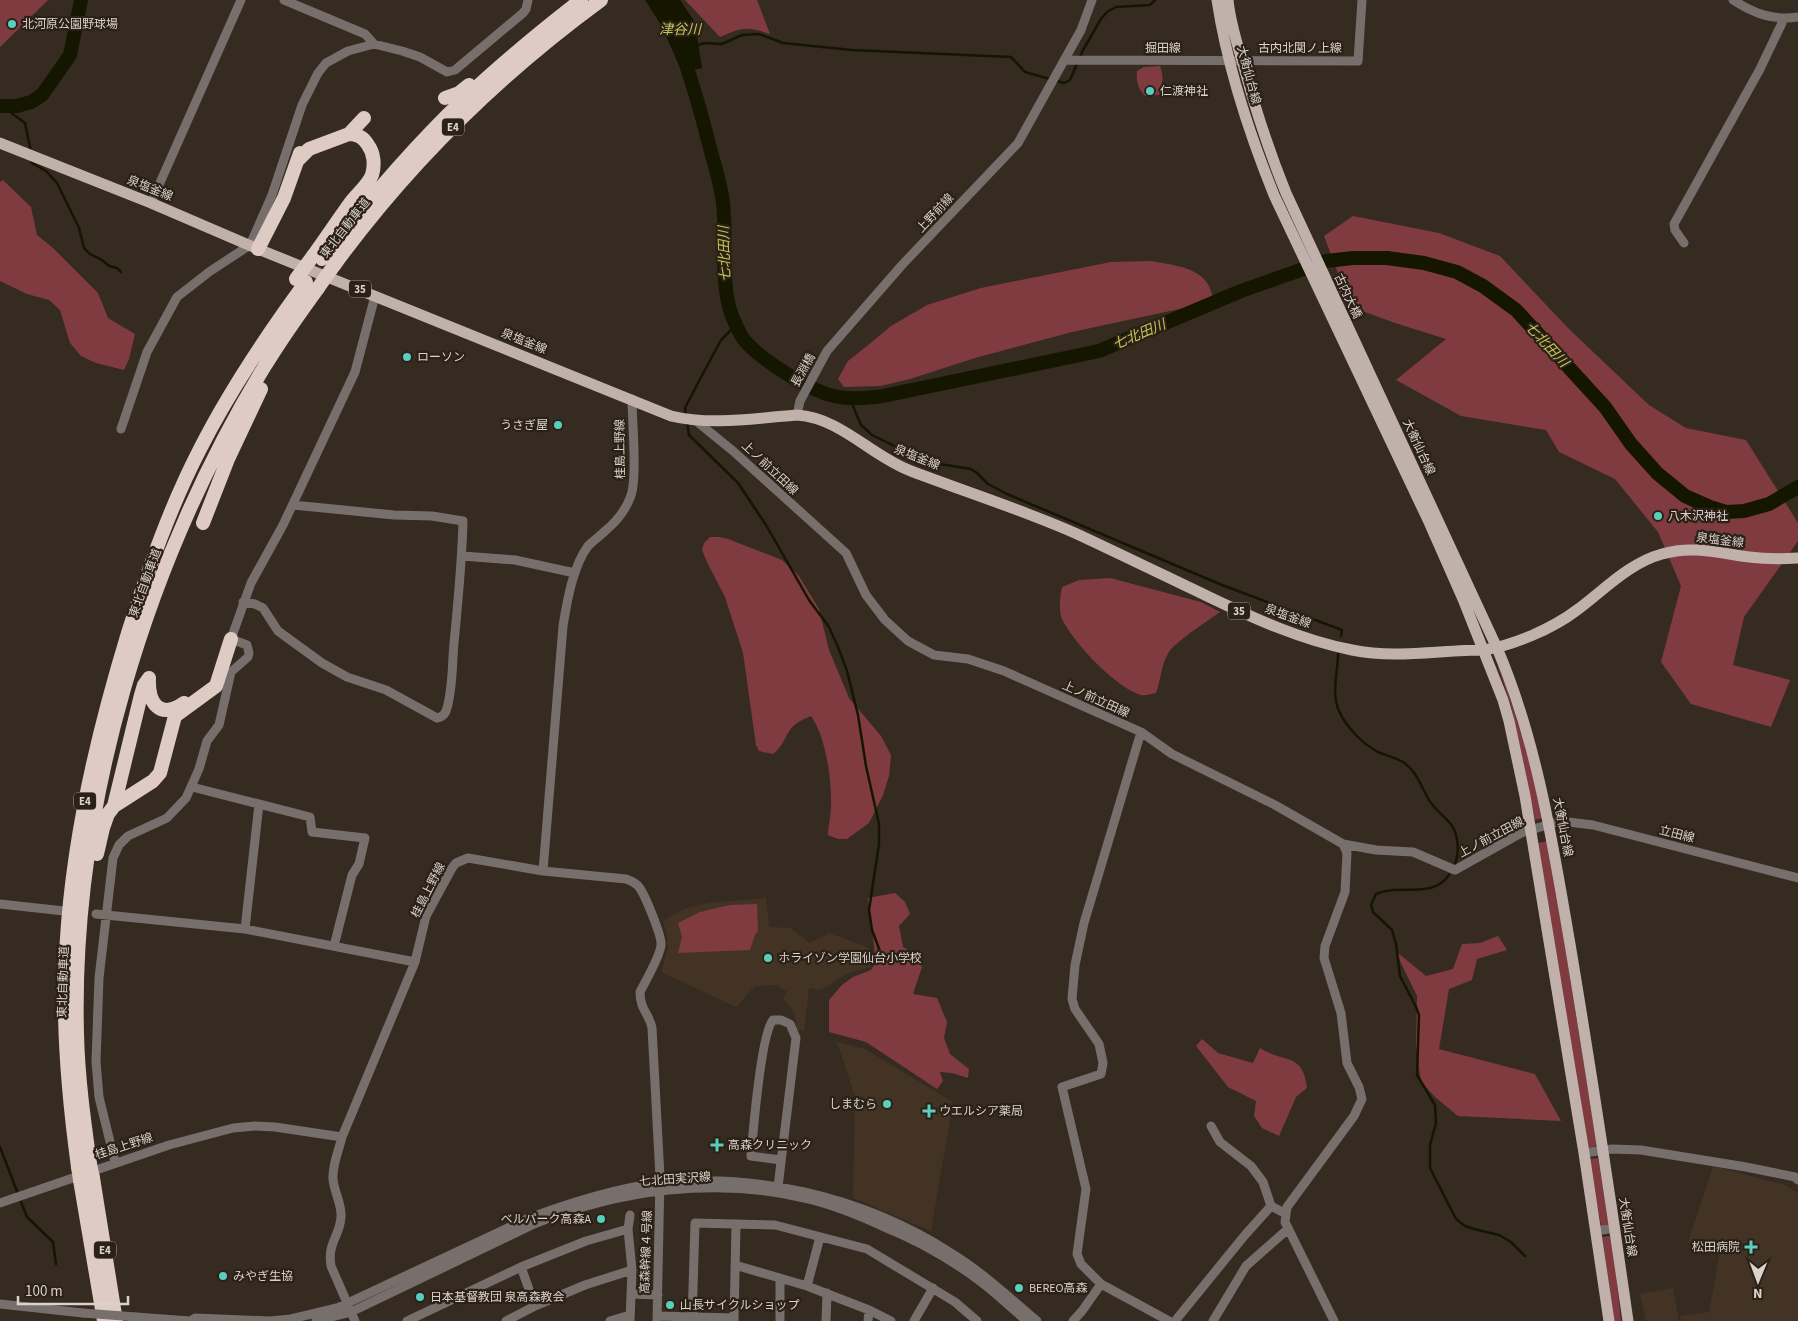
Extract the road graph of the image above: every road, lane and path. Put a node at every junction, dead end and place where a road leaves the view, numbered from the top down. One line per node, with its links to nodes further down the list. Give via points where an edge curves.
1 (241, 0): 21 (street)
2 (284, 0): 14 (street, via 365,34)
3 (528, 0): 14 (street, via 523,13 451,72 411,54)
4 (1092, 0): 15 (street)
5 (1217, 0): 16 (main road, 大衡仙台線)
6 (1228, 0): 16 (main road, 大衡仙台線)
7 (1362, 0): 16 (street, 古内北関ノ上線, via 1358,61)
8 (1733, 0): 10 (street)
9 (590, 3): 13 (highway, 東北自動車道 / E4); 25 (highway, 東北自動車道 / E4, via 464,115 408,174 352,241)
10 (1746, 4): 12 (street, via 1762,15)
11 (1798, 17): 12 (street)
12 (1782, 18): 23 (street, via 1760,69 1674,224)
13 (552, 23): 17 (highway, via 459,93); 25 (highway, 東北自動車道 / E4, via 431,132 368,203)
14 (374, 44): 24 (street, via 342,54 318,73 302,105)
15 (1069, 60): 16 (street, 掘田線); 29 (street, 上野前線, via 1050,85 1018,143 902,265)
16 (1236, 61): 22 (main road, 大衡仙台線, via 1254,141 1274,195)
17 (445, 98)
18 (364, 118): 19 (highway)
19 (350, 130): 24 (highway, via 309,149 297,161 284,198); 25 (highway, via 372,150 371,177 350,203)
20 (0, 143): 21 (main road, 泉塩釜線 / 35)
21 (151, 203): 24 (main road, 泉塩釜線 / 35)
22 (1297, 232): 30 (main road, 古内大橋)
23 (1684, 243)
24 (254, 247): 27 (main road, 泉塩釜線 / 35); 34 (street, via 209,272 177,297 147,352)
25 (324, 260): 26 (highway, 東北自動車道 / E4, bridge); 26 (highway, bridge)
26 (307, 283): 28 (highway, 東北自動車道 / E4); 68 (highway, 東北自動車道 / E4, via 264,340 199,451 159,543 102,726 83,813 70,901 65,988 66,1065)
27 (375, 296): 31 (main road, 泉塩釜線 / 35); 35 (street, via 355,372)
28 (297, 317): 36 (highway, via 228,459); 59 (highway, 東北自動車道 / E4, via 260,374 215,458 187,516 146,622 114,725 99,795)
29 (827, 351): 32 (street, 長淵橋, via 800,401)
30 (1361, 369): 42 (main road, 大衡仙台線); 43 (main road, 大衡仙台線)
31 (632, 399): 33 (main road, 泉塩釜線 / 35); 39 (street, 桂島上野線, via 631,496 615,523 589,546)
32 (797, 415): 33 (main road, 泉塩釜線 / 35); 43 (main road, 泉塩釜線 / 35, via 837,427 891,463 1024,512 1256,619 1305,637 1376,654)
33 (688, 420): 45 (street, 上ノ前立田線, via 733,451 846,553 866,595 884,620 908,641 934,655 968,659 1004,671)
34 (121, 429)
35 (293, 505): 37 (street, via 463,521); 40 (street)
36 (203, 523)
37 (462, 556): 39 (street, via 515,560); 40 (street, via 447,708 437,718 386,690 347,677 278,632 263,608)
38 (1797, 557): 42 (main road, 泉塩釜線 / 35, via 1748,557 1704,550 1661,554 1621,575 1569,616)
39 (575, 573): 52 (street, 桂島上野線, via 563,626)
40 (243, 602): 41 (street)
41 (231, 639): 44 (highway); 46 (street, via 247,645 249,653 231,672 219,725 207,741)
42 (1497, 648): 43 (main road, 泉塩釜線 / 35); 49 (main road, 大衡仙台線, via 1521,716)
43 (1484, 650): 50 (main road, 大衡仙台線, via 1509,721)
44 (220, 672): 48 (highway, via 213,690 175,716 158,777); 48 (highway, via 190,700 171,710 155,704 148,686 149,678 141,695)
45 (1141, 732): 51 (street, 上ノ前立田線, via 1172,754 1275,805); 86 (street, via 1084,923 1075,965 1072,999 1075,1010 1099,1044 1103,1064 1101,1074 1062,1087 1086,1189 1077,1254 1081,1264)
46 (192, 788): 47 (street); 57 (street, via 167,818 128,836 118,845 113,858)
47 (259, 804): 58 (street); 60 (street, via 310,817 312,832 365,838)
48 (114, 806): 59 (highway, via 108,814 94,864 87,922)
49 (1549, 824): 50 (street, 上ノ前立田線); 53 (street, 立田線, via 1566,820 1593,825); 64 (main road, 大衡仙台線)
50 (1530, 829): 51 (street, 上ノ前立田線, via 1455,870 1414,852); 65 (main road, 大衡仙台線)
51 (1343, 844): 74 (street, via 1347,853 1345,892 1325,946 1324,958 1341,1012 1346,1063 1362,1099 1354,1116 1287,1207)
52 (543, 871): 61 (street, 桂島上野線, via 468,858 456,863 426,916); 70 (street, 高森幹線４号線, via 633,882 642,894 660,936 659,952 640,998 651,1023)
53 (1798, 878)
54 (0, 904): 55 (street)
55 (64, 911)
56 (96, 914): 57 (street)
57 (106, 914): 58 (street); 67 (street, via 99,978 96,1062 99,1097)
58 (245, 929): 60 (street)
59 (79, 945): 68 (highway, 東北自動車道 / E4, via 78,1065)
60 (334, 946): 61 (street)
61 (415, 962): 63 (street, 桂島上野線)
62 (1211, 1126): 73 (street, via 1220,1142 1252,1166 1263,1182)
63 (342, 1137): 67 (street, 桂島上野線, via 275,1126 233,1128); 94 (street, via 333,1178 341,1216 330,1256 331,1266)
64 (1602, 1150): 65 (street); 69 (street, via 1670,1154); 78 (main road, 大衡仙台線)
65 (1584, 1153): 80 (main road, 大衡仙台線)
66 (781, 1160): 66 (street, via 796,1038 790,1024 773,1020 764,1048 751,1156); 71 (street)
67 (115, 1162): 72 (street, 桂島上野線)
68 (85, 1173): 100 (highway, 東北自動車道 / E4); 101 (highway, 東北自動車道 / E4)
69 (1798, 1180)
70 (660, 1187): 71 (street, via 728,1182); 91 (street, 高森幹線４号線); 94 (street, 七北田実沢線, via 603,1201 534,1224); 114 (street, 七北田実沢線, via 766,1191 808,1198 846,1211 903,1234 934,1251 980,1281)
71 (778, 1187): 115 (street, via 830,1198 915,1233 950,1252)
72 (0, 1202)
73 (1272, 1206): 74 (street); 118 (street)
74 (1286, 1214): 77 (street)
75 (630, 1215): 79 (street)
76 (736, 1224): 81 (street, via 775,1225); 82 (street); 98 (street, via 695,1223)
77 (1288, 1228): 119 (street, via 1246,1266); 120 (street)
78 (1615, 1228): 80 (street); 122 (main road, 大衡仙台線)
79 (628, 1229): 83 (street, via 586,1241); 84 (street)
80 (1596, 1231): 121 (main road, 大衡仙台線)
81 (820, 1237): 87 (street); 88 (street, via 867,1249)
82 (735, 1265): 85 (street); 99 (street)
83 (520, 1267): 93 (street); 105 (street)
84 (632, 1270): 90 (street); 93 (street)
85 (780, 1279): 87 (street); 108 (street)
86 (1101, 1284): 116 (street); 117 (street)
87 (807, 1286): 89 (street)
88 (933, 1288): 112 (street); 113 (street)
89 (827, 1293): 95 (street); 109 (street)
90 (631, 1294): 91 (street); 96 (street)
91 (658, 1295): 97 (street, 高森幹線４号線)
92 (0, 1304): 102 (street, bridge)
93 (535, 1306): 106 (street)
94 (350, 1308): 102 (street, via 291,1319 195,1318); 103 (street, 七北田実沢線); 104 (street)
95 (869, 1310): 110 (street); 111 (street)
96 (630, 1318): 107 (street)
97 (657, 1319): 98 (street)
98 (692, 1319): 99 (street)
99 (734, 1320)
100 (104, 1321)
101 (116, 1321)
102 (190, 1321)
103 (316, 1321)
104 (355, 1321)
105 (407, 1321)
106 (506, 1321)
107 (610, 1321)
108 (780, 1321)
109 (826, 1321)
110 (868, 1321)
111 (891, 1321)
112 (914, 1321)
113 (977, 1321)
114 (1027, 1321)
115 (1037, 1321)
116 (1073, 1321)
117 (1169, 1321)
118 (1175, 1321)
119 (1213, 1321)
120 (1334, 1321)
121 (1609, 1321)
122 (1628, 1321)

